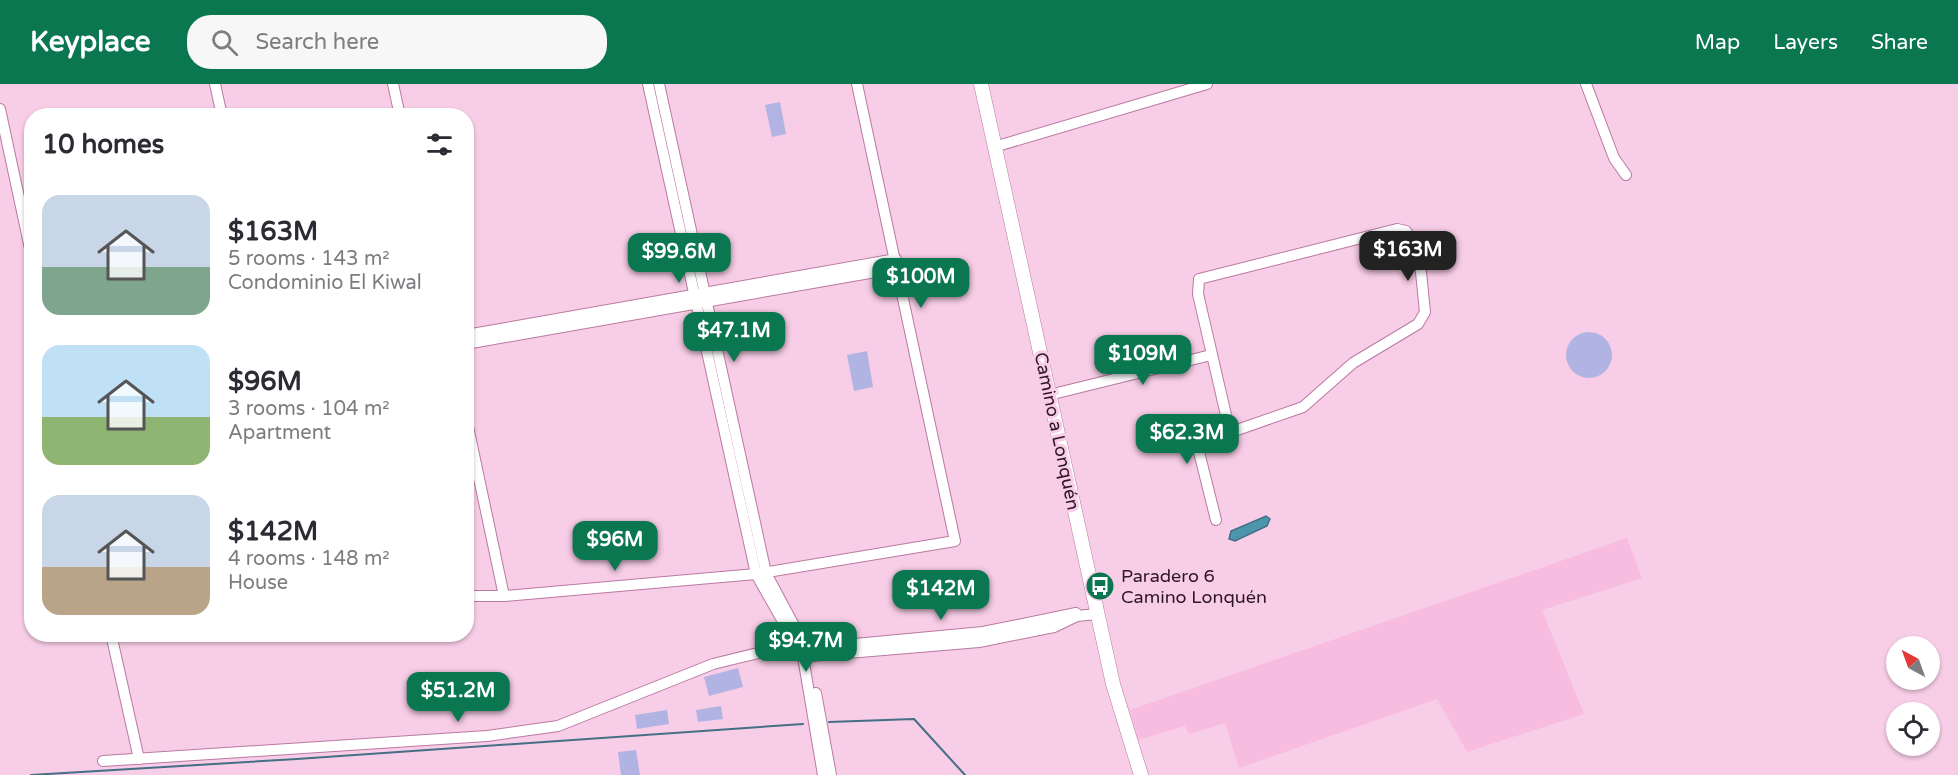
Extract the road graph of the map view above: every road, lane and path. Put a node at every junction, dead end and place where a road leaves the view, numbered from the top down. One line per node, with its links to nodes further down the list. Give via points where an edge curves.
1 (215, 84): 9 (street)
2 (393, 84): 10 (street)
3 (648, 84): 16 (street)
4 (658, 84): 16 (street)
5 (857, 84): 15 (street)
6 (981, 84): 12 (main road, Camino a Lonquén)
7 (1586, 84): 13 (street, via 1611,152)
8 (1203, 85): 12 (street)
9 (220, 108)
10 (398, 108)
11 (0, 109): 14 (street)
12 (994, 147): 20 (main road, Camino a Lonquén)
13 (1626, 175)
14 (24, 221)
15 (897, 264): 16 (street); 24 (street, via 955,541)
16 (700, 300): 17 (street); 18 (street); 24 (street)
17 (474, 334)
18 (474, 342)
19 (1211, 355): 20 (street); 21 (street); 21 (street, via 1197,289 1201,278 1397,229 1406,231 1417,247 1425,312 1418,324 1357,360 1297,410)
20 (1049, 395): 27 (main road, Camino a Lonquén)
21 (1230, 430): 23 (street, via 1224,439 1199,452)
22 (474, 455): 26 (street)
23 (1216, 520)
24 (761, 574): 26 (street); 29 (street)
25 (474, 596): 26 (street)
26 (504, 596)
27 (1097, 611): 29 (street, via 994,630); 34 (main road, Camino a Lonquén, via 1113,684)
28 (113, 642): 30 (street)
29 (805, 650): 30 (street, via 713,664 540,730); 32 (street); 33 (street)
30 (139, 759): 31 (street)
31 (103, 761)
32 (823, 775)
33 (831, 775)
34 (1141, 775)

